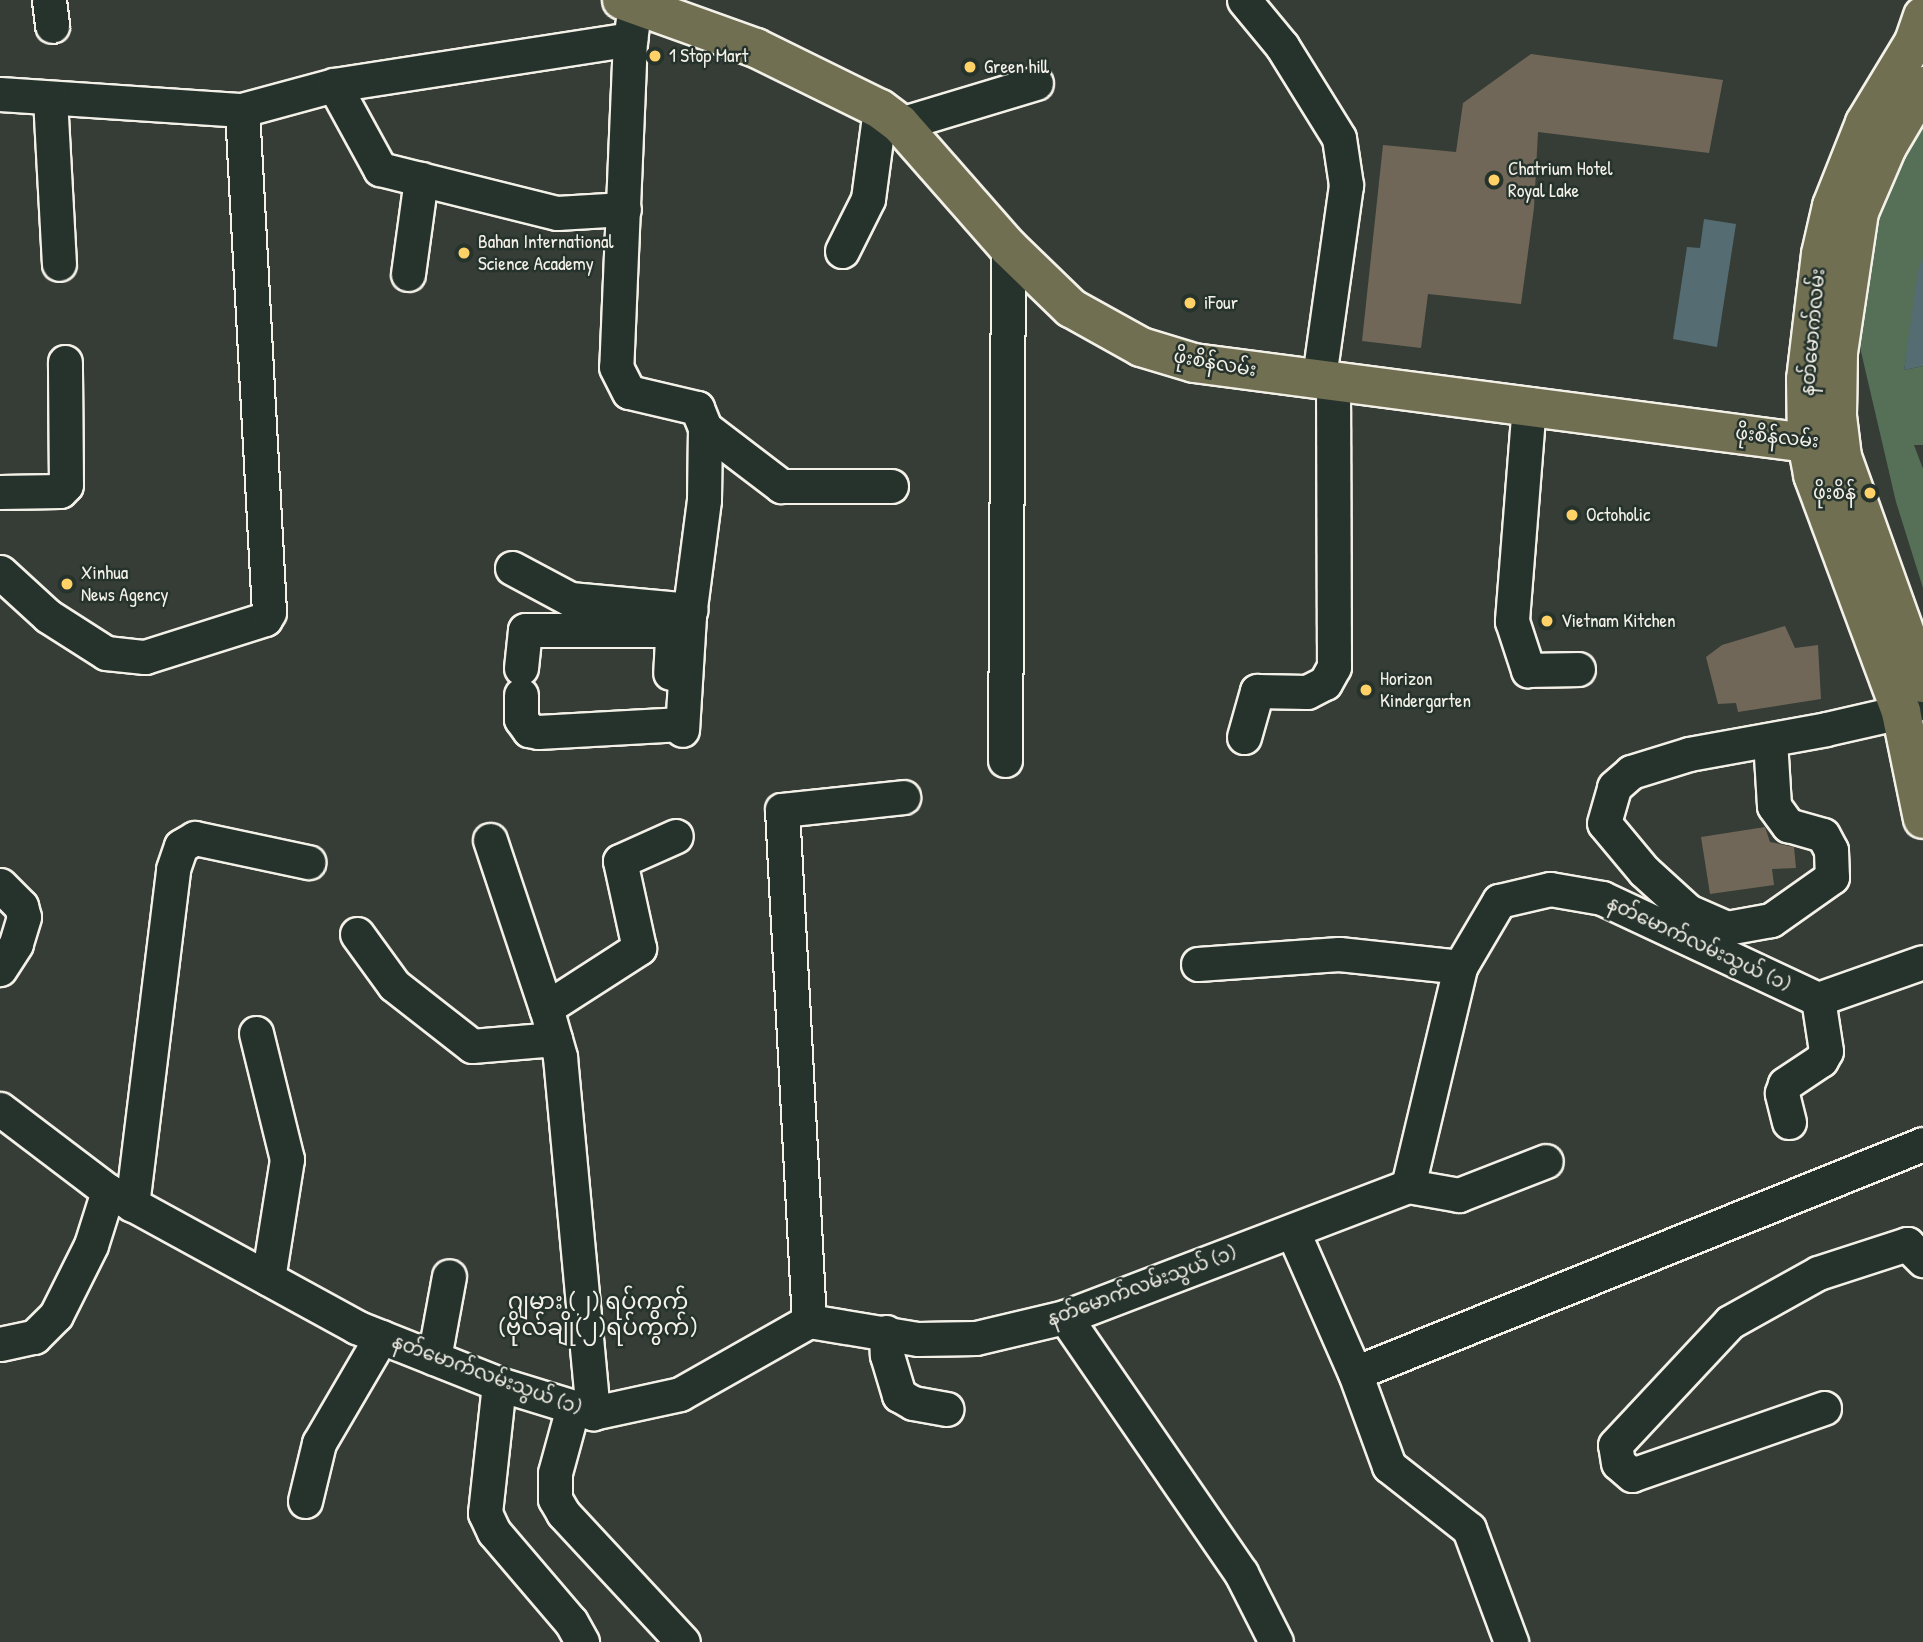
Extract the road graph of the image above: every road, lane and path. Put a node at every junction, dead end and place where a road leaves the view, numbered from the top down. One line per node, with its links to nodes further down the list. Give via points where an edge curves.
1 (1244, 0): 19 (street, via 1282,46 1339,138 1346,185)
2 (629, 15): 5 (street); 10 (main road, ဖိုးစိန်လမ်း, via 756,48); 12 (street)
3 (1923, 16): 15 (main road, နတ်မောက်လမ်း, via 1914,42 1865,123 1832,206)
4 (1036, 83): 10 (street)
5 (334, 85): 9 (street); 11 (street, via 380,169)
6 (1923, 86): 15 (main road, နတ်မောက်လမ်း, via 1870,180)
7 (0, 94): 8 (street)
8 (50, 98): 9 (street); 16 (street)
9 (242, 110): 26 (street, via 269,612 265,619 145,657 106,653 48,616)
10 (890, 116): 13 (main road, ဖိုးစိန်လမ်း); 14 (street, via 868,199)
11 (421, 179): 12 (street, via 557,213); 17 (street)
12 (624, 209): 21 (street, via 616,367 629,392 697,408)
13 (1008, 247): 19 (main road, ဖိုးစိန်လမ်း, via 1071,308 1141,347 1194,363); 33 (street)
14 (842, 251)
15 (1835, 256): 22 (main road, နတ်မောက်လမ်း, via 1806,379)
16 (59, 264)
17 (408, 274)
18 (65, 362): 24 (street, via 66,485 60,491)
19 (1326, 379): 20 (main road, ဖိုးစိန်လမ်း); 31 (street, via 1334,667 1325,683 1307,692 1257,691)
20 (1529, 404): 22 (main road, ဖိုးစိန်လမ်း); 28 (street, via 1512,621 1528,670)
21 (705, 428): 23 (street, via 781,486); 27 (street, via 704,500)
22 (1823, 442): 29 (main road, နတ်မောက်လမ်း, via 1842,562)
23 (891, 486)
24 (0, 492)
25 (512, 568): 27 (street, via 570,599)
26 (0, 572)
27 (690, 610): 30 (street)
28 (1578, 669)
29 (1916, 699): 32 (street); 35 (main road, နတ်မောက်လမ်း)
30 (676, 726): 30 (street, via 529,730 521,719 525,630 664,630 672,639)
31 (1244, 737)
32 (1770, 740): 32 (street, via 1774,806 1788,825 1823,835 1831,850 1832,877 1770,920 1727,929 1688,911 1644,871 1604,823 1614,787 1631,772 1689,754)
33 (1005, 760)
34 (903, 797): 60 (street, via 782,810)
35 (1923, 819)
36 (676, 836): 46 (street, via 620,861 639,948)
37 (490, 840): 46 (street)
38 (308, 862): 54 (street, via 195,838 181,846 173,869)
39 (0, 885): 44 (street, via 21,906 24,917 16,944)
40 (357, 934): 48 (street, via 394,985 472,1046)
41 (1923, 962): 45 (street)
42 (1198, 964): 43 (street, via 1339,954)
43 (1460, 967): 45 (street, နတ်မောက်လမ်းသွယ် (၁), via 1499,901 1550,890 1602,898); 53 (street, နတ်မောက်လမ်းသွယ် (၁))
44 (0, 969)
45 (1818, 999): 50 (street, via 1826,1051 1821,1060 1785,1084 1782,1093)
46 (546, 1007): 48 (street)
47 (256, 1033): 58 (street, via 287,1159)
48 (555, 1040): 69 (street, via 560,1057)
49 (0, 1109): 54 (street, နတ်မောက်လမ်းသွယ် (၁))
50 (1790, 1122)
51 (1923, 1144): 65 (street)
52 (1546, 1161): 53 (street, via 1459,1195)
53 (1408, 1186): 55 (street, နတ်မောက်လမ်းသွယ် (၁))
54 (120, 1198): 58 (street, နတ်မောက်လမ်းသွယ် (၁)); 63 (street, via 56,1315 34,1337)
55 (1293, 1232): 59 (street, နတ်မောက်လမ်းသွယ် (၁)); 65 (street)
56 (1923, 1260): 67 (street, via 1907,1244 1818,1273 1730,1322 1615,1445 1618,1463 1632,1475)
57 (449, 1276): 64 (street)
58 (268, 1279): 62 (street, နတ်မောက်လမ်းသွယ် (၁))
59 (1065, 1317): 61 (street, နတ်မောက်လမ်းသွယ် (၁), via 976,1338 918,1339); 73 (street, via 1241,1573)
60 (809, 1321): 61 (street, နတ်မောက်လမ်းသွယ် (၁)); 69 (street, နတ်မောက်လမ်းသွယ် (၁), via 680,1394)
61 (886, 1332): 68 (street, via 887,1355 899,1395 913,1403)
62 (381, 1337): 64 (street, နတ်မောက်လမ်းသွယ် (၁)); 70 (street, via 319,1443)
63 (0, 1344)
64 (434, 1358): 66 (street, နတ်မောက်လမ်းသွယ် (၁))
65 (1355, 1373): 74 (street, via 1389,1466 1469,1529)
66 (499, 1384): 69 (street, နတ်မောက်လမ်းသွယ် (၁)); 71 (street, via 485,1513 494,1532 571,1622)
67 (1824, 1408)
68 (946, 1409)
69 (583, 1410): 72 (street, via 555,1473 555,1499)
70 (305, 1501)
71 (582, 1642)
72 (683, 1642)
73 (1276, 1642)
74 (1511, 1642)

